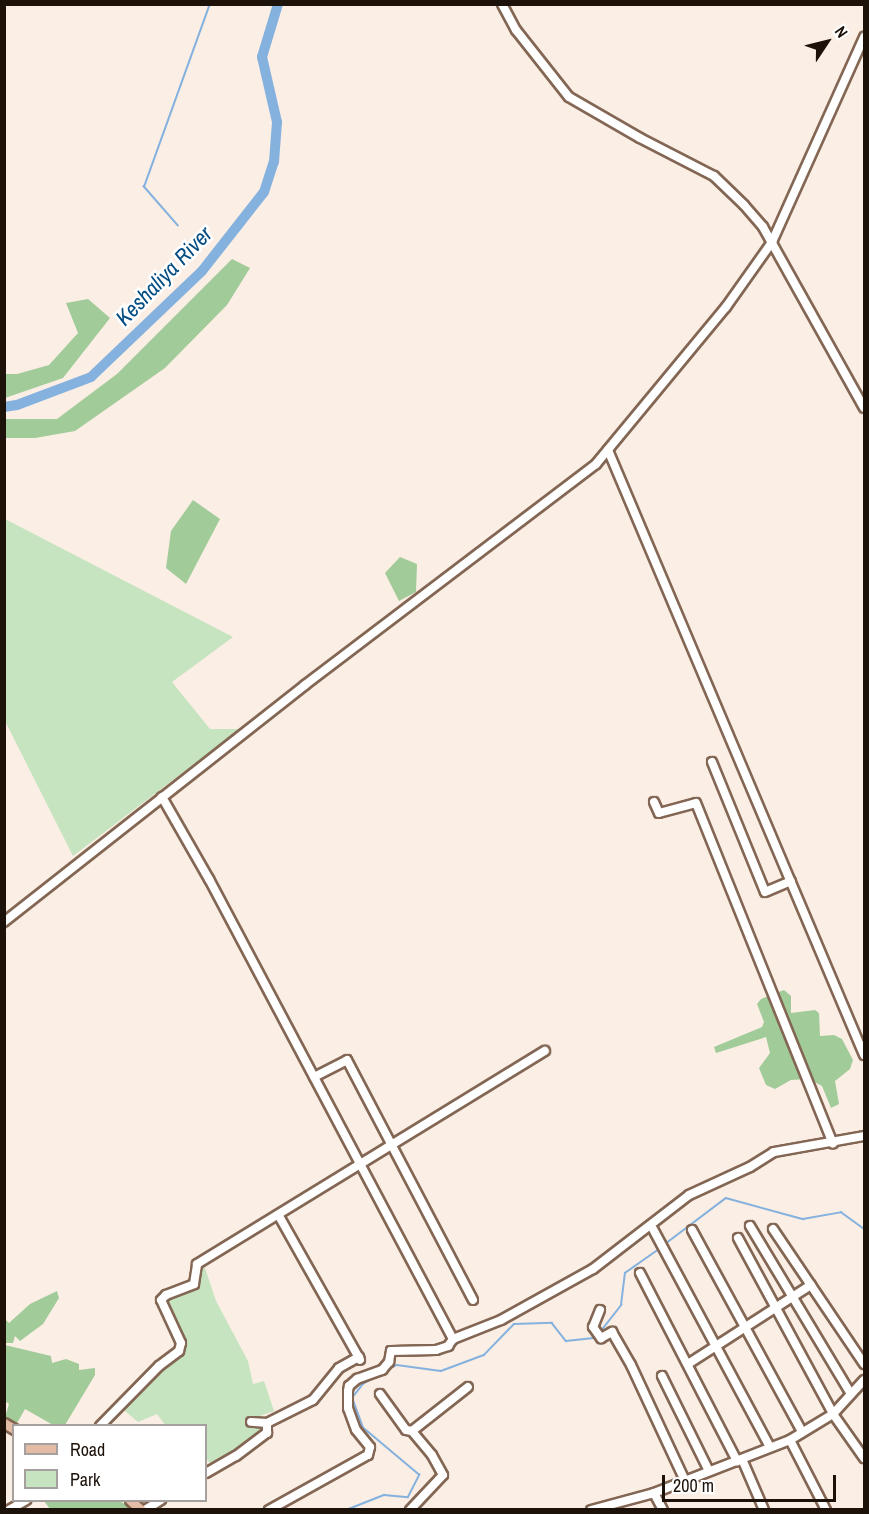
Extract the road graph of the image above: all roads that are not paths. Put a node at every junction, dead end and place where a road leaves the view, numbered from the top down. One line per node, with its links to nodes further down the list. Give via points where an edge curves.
1 (501, 5): 3 (street, via 569,97 714,176 750,212)
2 (864, 37): 3 (street)
3 (772, 243): 4 (street); 5 (street, via 726,307)
4 (864, 408)
5 (608, 450): 7 (street, via 596,464); 9 (street)
6 (712, 762): 9 (street, via 765,892)
7 (162, 797): 10 (street); 13 (street)
8 (654, 802): 15 (street, via 659,813 696,802)
9 (791, 881): 12 (street)
10 (4, 922)
11 (544, 1051): 16 (street)
12 (864, 1054)
13 (314, 1077): 16 (street, via 347,1060); 17 (street)
14 (864, 1136): 15 (street)
15 (833, 1143): 31 (street, via 774,1152 731,1173 666,1211 646,1230 570,1284 483,1329)
16 (393, 1145): 17 (street); 27 (street)
17 (361, 1165): 18 (street); 31 (street)
18 (279, 1216): 42 (street, via 359,1359 339,1368 313,1400); 43 (street, via 197,1264 194,1284 162,1298 181,1343 179,1351)
19 (750, 1226): 26 (street)
20 (773, 1229): 25 (street)
21 (653, 1230): 32 (street)
22 (692, 1230): 30 (street)
23 (738, 1238): 28 (street)
24 (640, 1273): 33 (street)
25 (811, 1285): 26 (street); 34 (street)
26 (794, 1298): 28 (street); 39 (street)
27 (473, 1300)
28 (776, 1309): 30 (street); 40 (street)
29 (600, 1310): 52 (street, via 594,1327 598,1333 612,1332)
30 (746, 1328): 32 (street); 45 (street)
31 (453, 1339): 57 (street, via 448,1346 436,1350 391,1351 382,1370 357,1379 350,1386 348,1408 356,1430 370,1447 368,1455)
32 (716, 1347): 33 (street); 47 (street)
33 (688, 1364): 49 (street)
34 (864, 1364)
35 (662, 1376): 50 (street)
36 (864, 1380): 39 (street)
37 (468, 1387): 44 (street)
38 (380, 1394): 44 (street, via 406,1430)
39 (851, 1394): 40 (street)
40 (833, 1414): 45 (street); 48 (street)
41 (251, 1422): 42 (street)
42 (267, 1423): 51 (street, via 267,1433 260,1441)
43 (101, 1424)
44 (412, 1431): 58 (street, via 443,1475)
45 (802, 1432): 46 (street)
46 (790, 1440): 47 (street); 62 (street)
47 (770, 1447): 49 (street)
48 (864, 1458)
49 (740, 1460): 50 (street); 61 (street)
50 (709, 1471): 52 (street)
51 (207, 1472)
52 (685, 1481): 53 (street)
53 (654, 1493): 55 (street); 60 (street)
54 (157, 1502): 56 (street)
55 (624, 1506): 59 (street)
56 (143, 1509)
57 (269, 1509)
58 (410, 1509)
59 (591, 1509)
60 (663, 1509)
61 (764, 1509)
62 (826, 1509)

